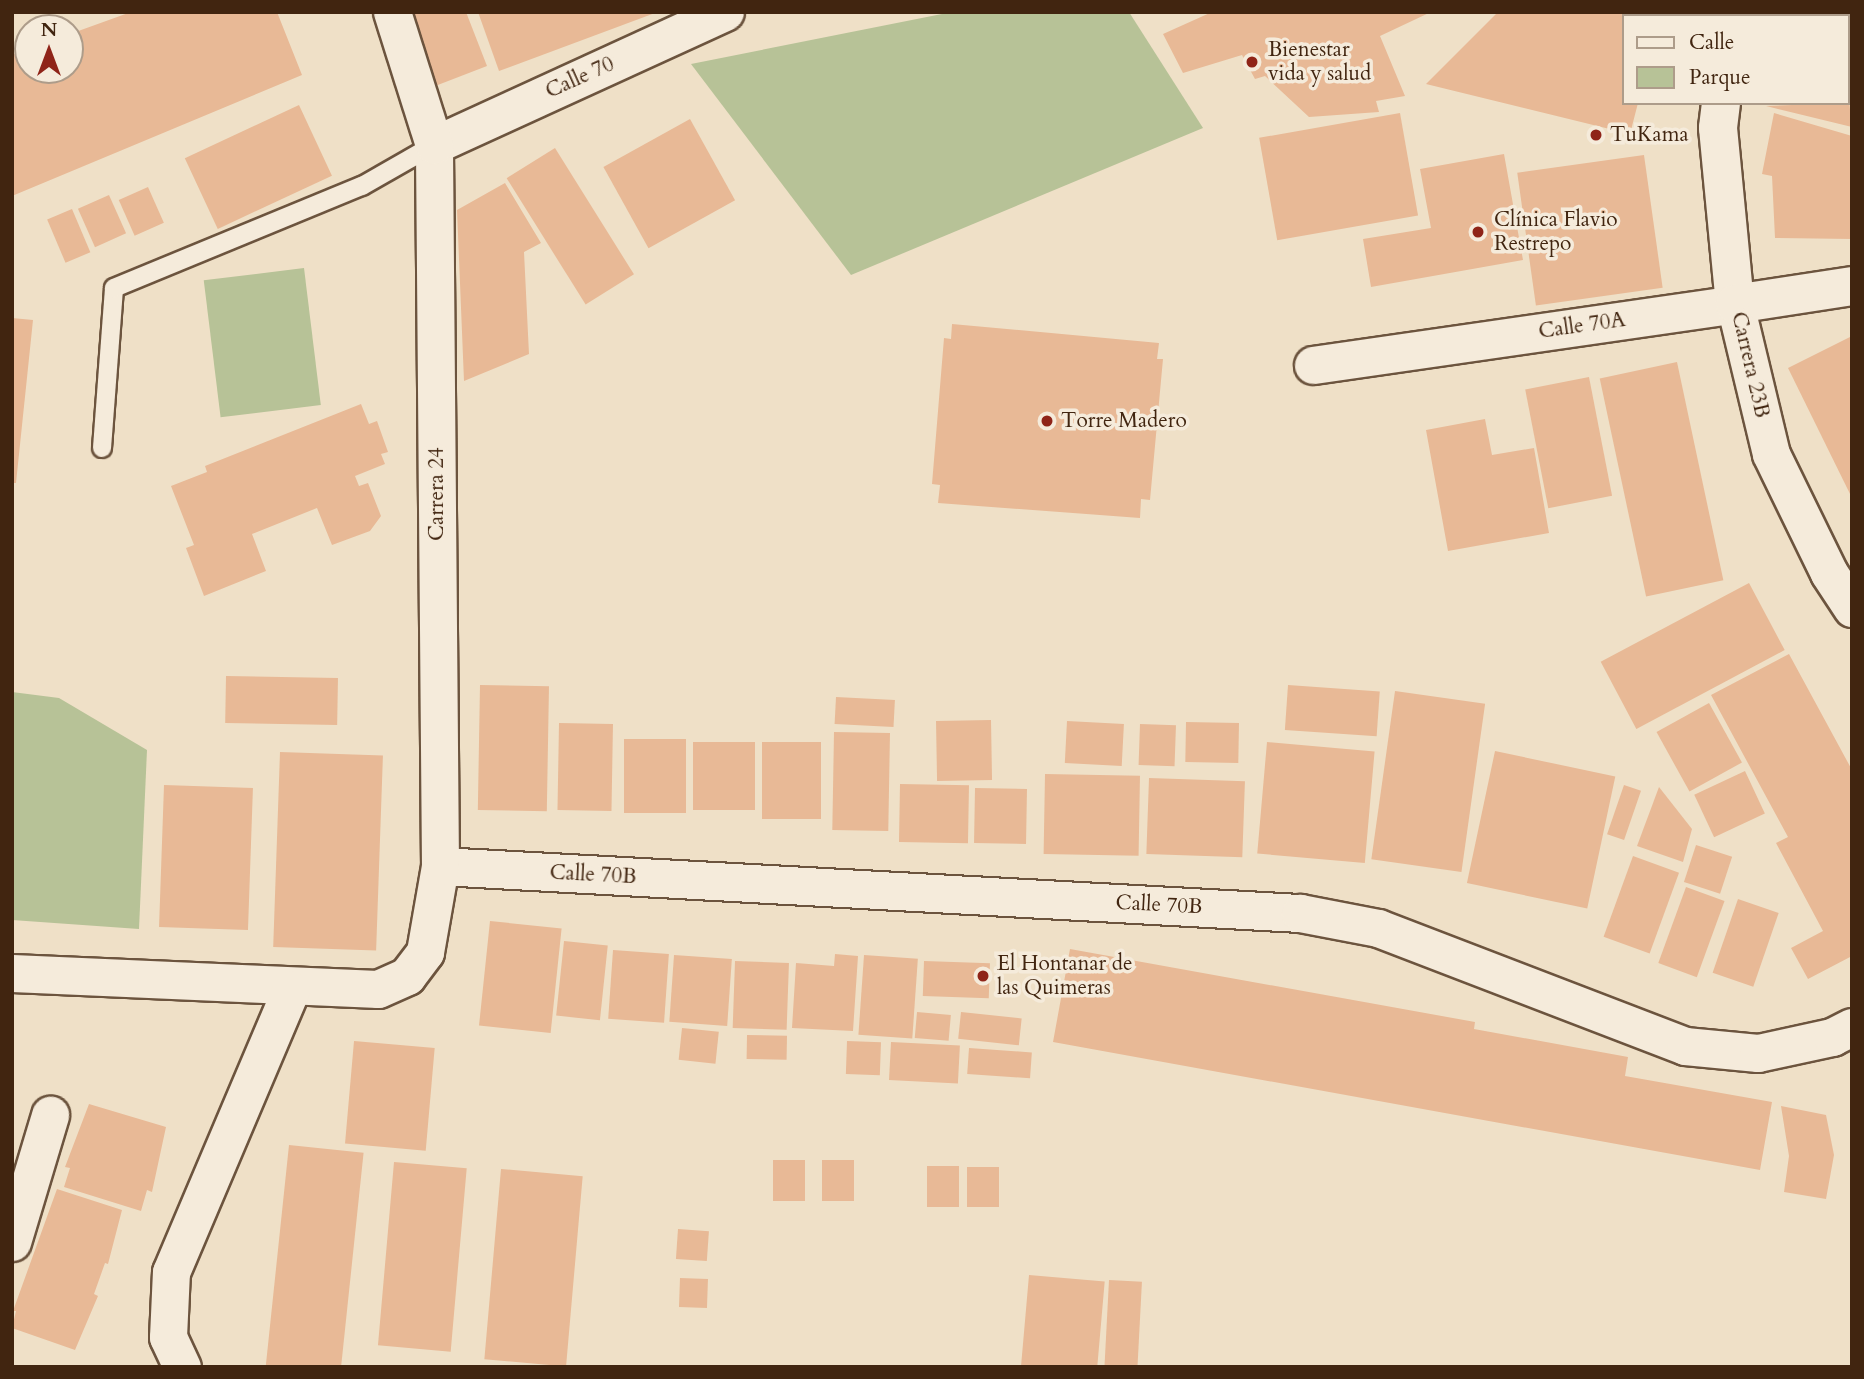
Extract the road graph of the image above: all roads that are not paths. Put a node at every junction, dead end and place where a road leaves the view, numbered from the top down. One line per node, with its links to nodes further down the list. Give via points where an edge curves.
1 (392, 12): 4 (street, Carrera 24)
2 (725, 12): 4 (street, Calle 70)
3 (1721, 105): 6 (street, Carrera 23B, via 1718,128)
4 (434, 145): 8 (lane, via 362,186 114,288); 10 (street, Carrera 24)
5 (1852, 286): 6 (street, Calle 70A)
6 (1735, 304): 7 (street, Calle 70A); 9 (street, Carrera 23B, via 1772,454 1829,573)
7 (1313, 365)
8 (102, 448)
9 (1852, 608)
10 (440, 866): 12 (street, Carrera 24, via 425,952 407,976 378,989); 13 (street, Calle 70B, via 1300,913 1378,928 1685,1046 1758,1053 1832,1037)
11 (12, 973): 12 (street)
12 (291, 989): 16 (street, via 171,1272 168,1337)
13 (1852, 1027)
14 (50, 1115): 15 (street)
15 (13, 1236)
16 (183, 1367)

